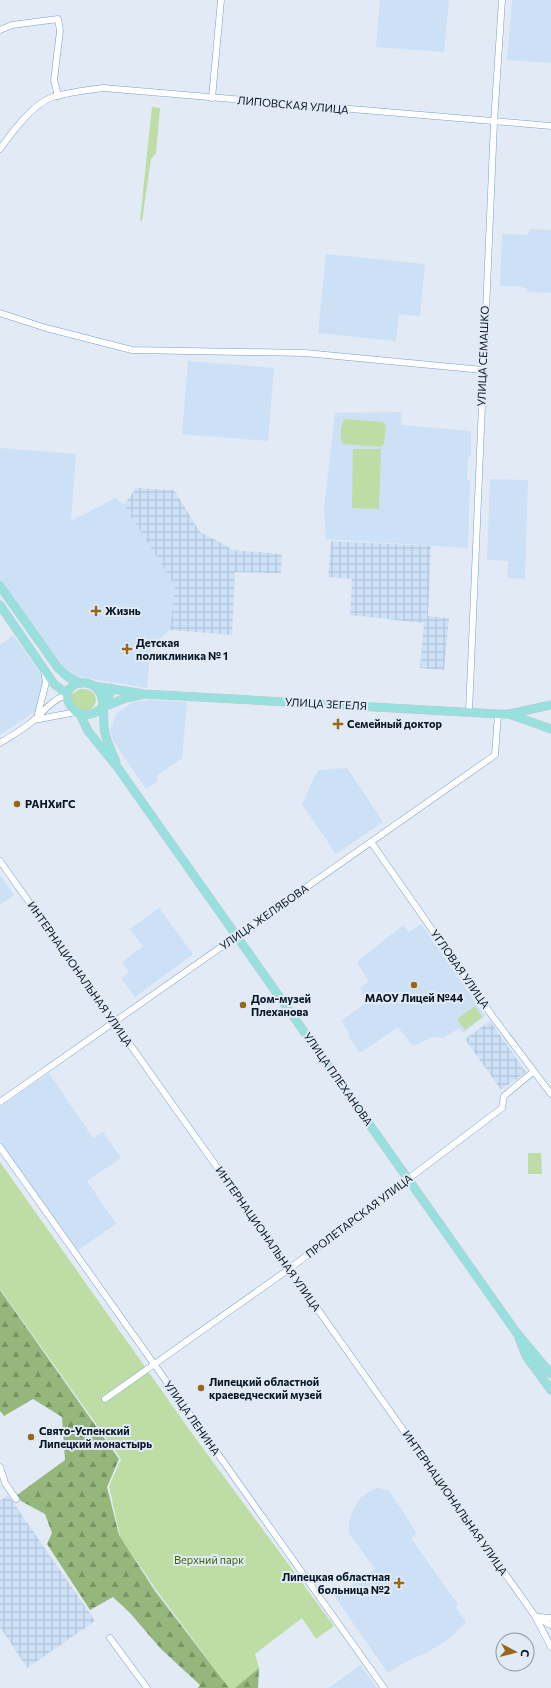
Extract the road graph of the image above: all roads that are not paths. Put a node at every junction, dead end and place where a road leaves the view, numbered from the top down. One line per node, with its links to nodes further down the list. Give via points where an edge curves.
1 (221, 0): 5 (street)
2 (502, 0): 6 (street, УЛИЦА СЕМАШКО)
3 (0, 30): 4 (street, via 12,25 58,20 60,31 54,80)
4 (58, 96): 5 (street, ЛИПОВСКАЯ УЛИЦА, via 103,88); 8 (street, ЛИПОВСКАЯ УЛИЦА, via 38,106 12,131)
5 (212, 98): 6 (street, ЛИПОВСКАЯ УЛИЦА)
6 (494, 122): 7 (street, ЛИПОВСКАЯ УЛИЦА); 10 (street, УЛИЦА СЕМАШКО)
7 (551, 126)
8 (0, 149)
9 (0, 313): 10 (street, via 46,328 132,350 305,353)
10 (483, 370): 21 (street, УЛИЦА СЕМАШКО)
11 (0, 586): 14 (main road, via 58,668)
12 (0, 605): 13 (main road)
13 (44, 671): 17 (main road); 23 (street, via 46,682)
14 (80, 683): 15 (main road); 17 (main road, via 70,688)
15 (94, 686): 16 (main road, УЛИЦА ЗЕГЕЛЯ); 20 (main road, via 101,694)
16 (111, 688): 18 (main road, УЛИЦА ЗЕГЕЛЯ); 20 (main road)
17 (66, 694): 22 (main road, via 67,701); 23 (street)
18 (144, 694): 20 (main road, УЛИЦА ЗЕГЕЛЯ); 21 (main road, УЛИЦА ЗЕГЕЛЯ)
19 (551, 705): 25 (main road)
20 (102, 708): 22 (main road, via 95,713); 29 (main road, УЛИЦА ПЛЕХАНОВА, via 105,734)
21 (469, 712): 24 (main road, УЛИЦА ЗЕГЕЛЯ)
22 (78, 713): 26 (street); 29 (main road, УЛИЦА ПЛЕХАНОВА, via 91,735)
23 (38, 714): 26 (street)
24 (498, 714): 25 (main road, УЛИЦА ЗЕГЕЛЯ); 30 (street, УЛИЦА ЖЕЛЯБОВА, via 495,755)
25 (508, 714): 27 (main road)
26 (34, 720): 28 (street)
27 (551, 729)
28 (0, 743)
29 (118, 768): 32 (main road, УЛИЦА ПЛЕХАНОВА)
30 (371, 842): 32 (street, УЛИЦА ЖЕЛЯБОВА); 34 (street, УГЛОВАЯ УЛИЦА)
31 (0, 861): 33 (street, ИНТЕРНАЦИОНАЛЬНАЯ УЛИЦА)
32 (237, 936): 33 (street, УЛИЦА ЖЕЛЯБОВА); 38 (main road, УЛИЦА ПЛЕХАНОВА)
33 (114, 1022): 36 (street, УЛИЦА ЖЕЛЯБОВА); 39 (street, ИНТЕРНАЦИОНАЛЬНАЯ УЛИЦА)
34 (533, 1072): 35 (street, УГЛОВАЯ УЛИЦА); 38 (street, ПРОЛЕТАРСКАЯ УЛИЦА, via 504,1096 502,1108)
35 (551, 1094)
36 (0, 1102)
37 (0, 1147): 41 (street, УЛИЦА ЛЕНИНА)
38 (409, 1179): 39 (street, ПРОЛЕТАРСКАЯ УЛИЦА); 40 (main road, УЛИЦА ПЛЕХАНОВА)
39 (289, 1269): 41 (street, ПРОЛЕТАРСКАЯ УЛИЦА); 47 (street, ИНТЕРНАЦИОНАЛЬНАЯ УЛИЦА)
40 (516, 1332): 42 (main road, УЛИЦА ПЛЕХАНОВА); 43 (main road, УЛИЦА ПЛЕХАНОВА, via 526,1356)
41 (154, 1364): 44 (street, ПРОЛЕТАРСКАЯ УЛИЦА); 53 (street, УЛИЦА ЛЕНИНА)
42 (550, 1373)
43 (550, 1388)
44 (105, 1399)
45 (0, 1467): 46 (street, via 5,1483)
46 (16, 1499)
47 (535, 1616): 48 (street); 49 (street); 51 (street, ИНТЕРНАЦИОНАЛЬНАЯ УЛИЦА)
48 (551, 1618)
49 (551, 1625)
50 (110, 1638): 52 (street)
51 (551, 1647)
52 (147, 1688)
53 (384, 1688)

